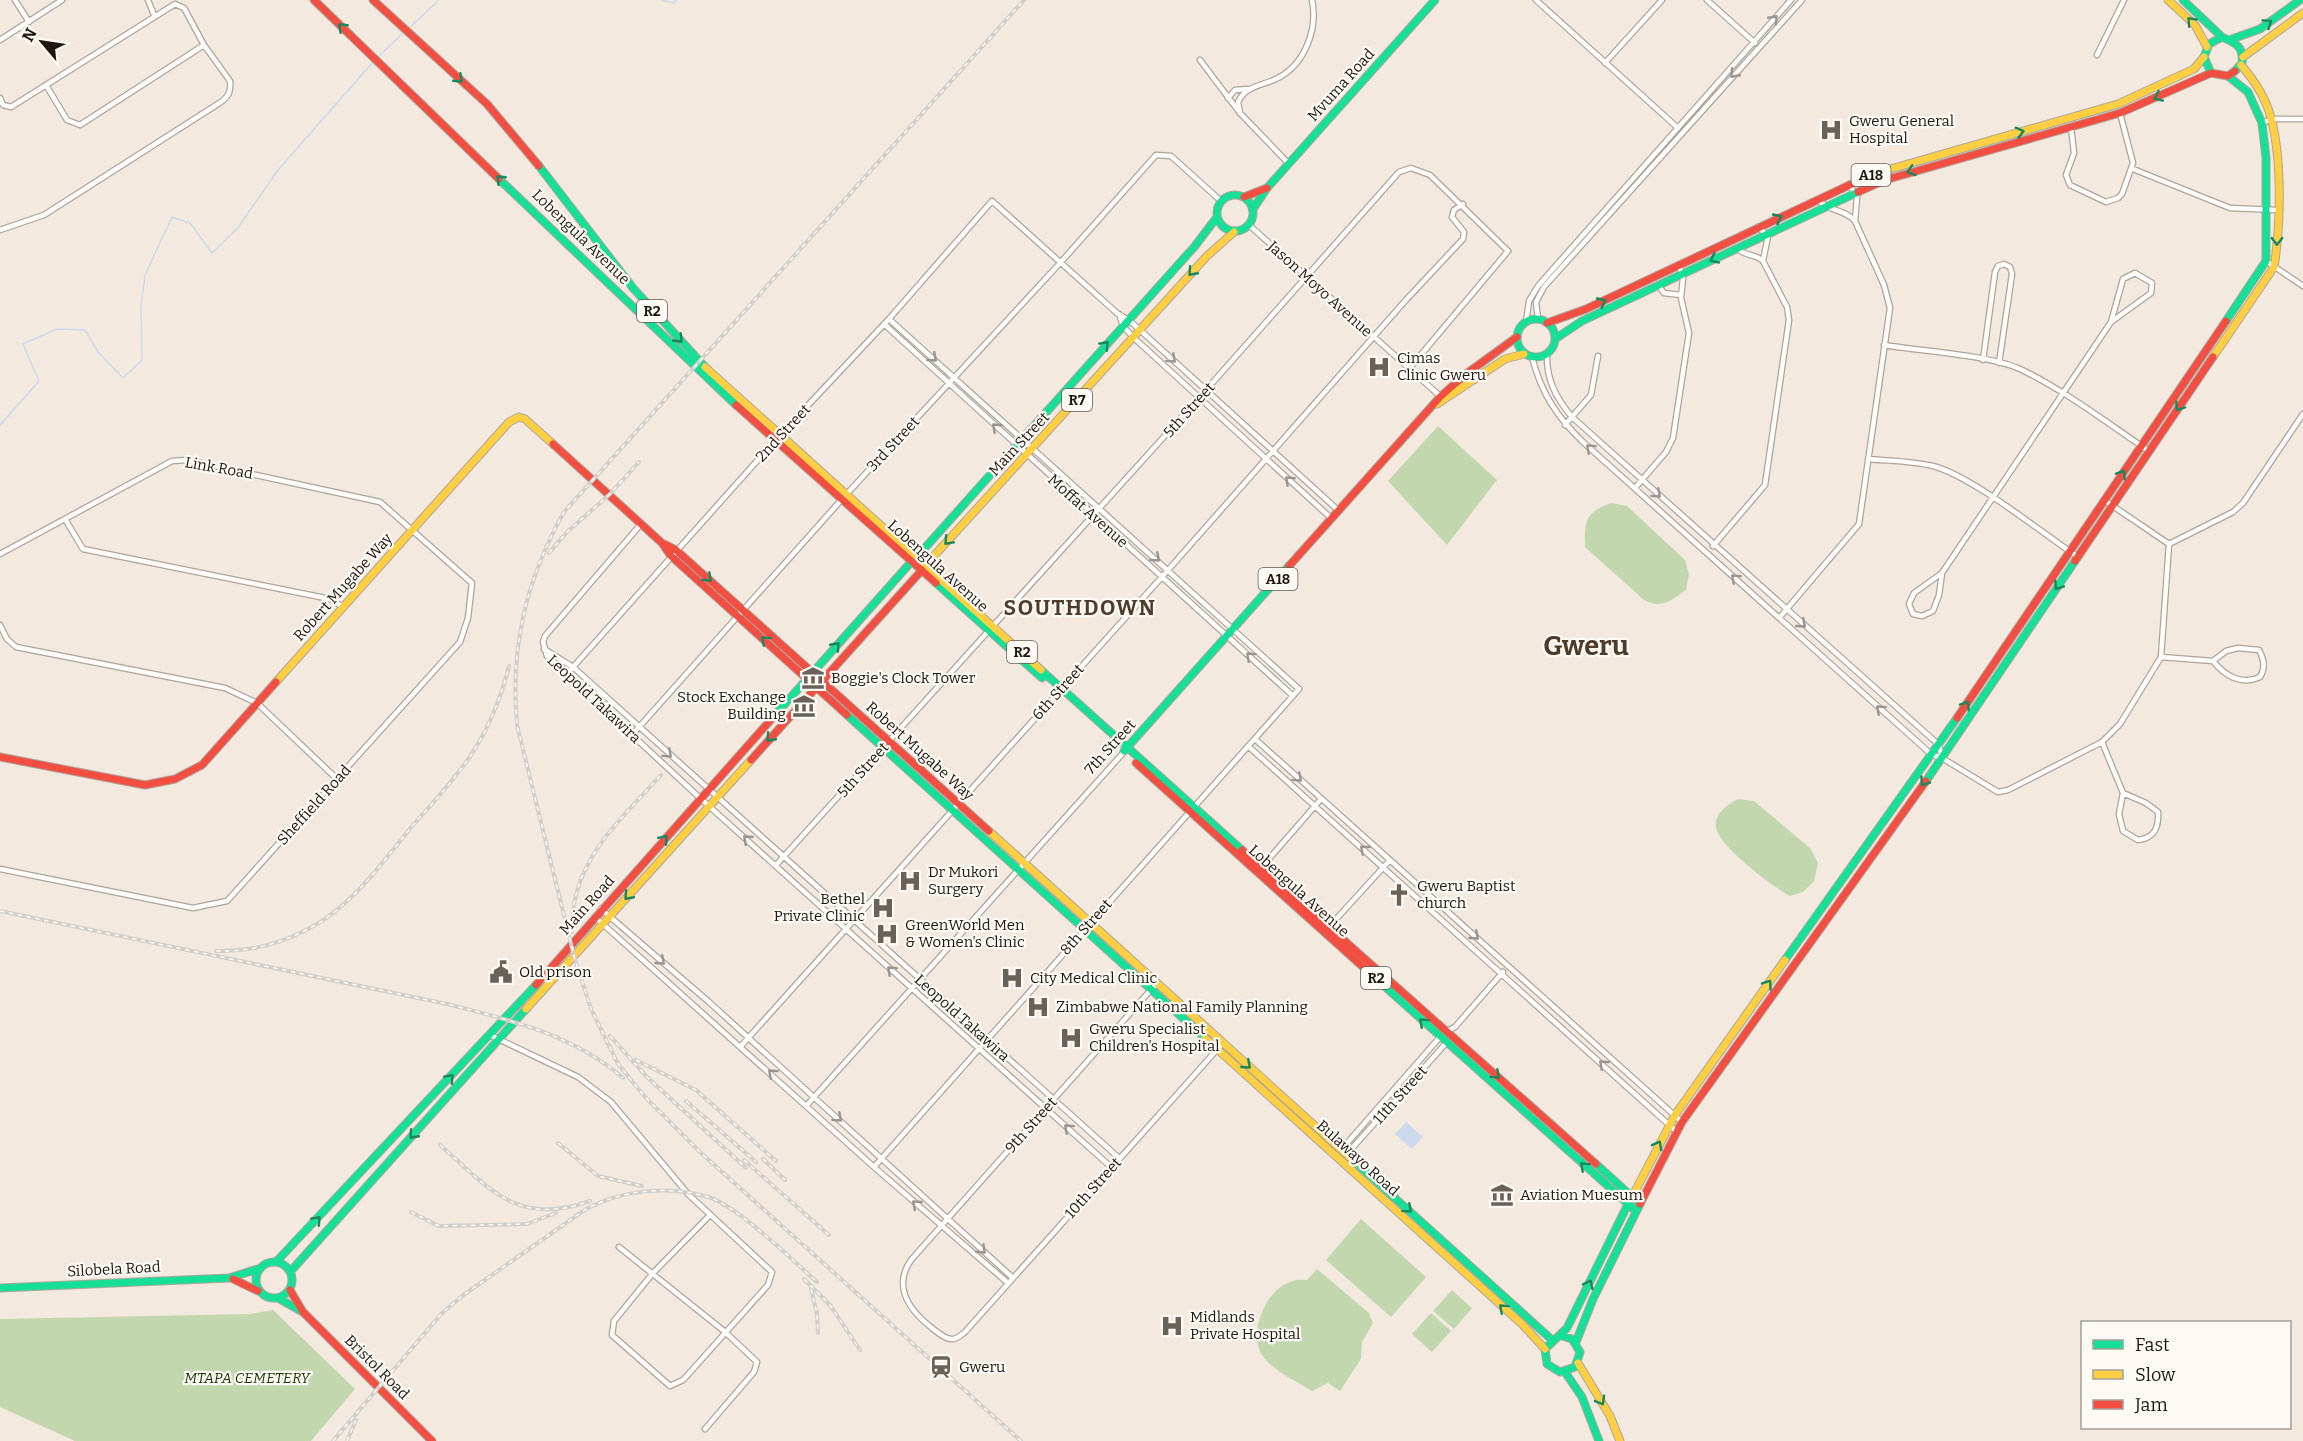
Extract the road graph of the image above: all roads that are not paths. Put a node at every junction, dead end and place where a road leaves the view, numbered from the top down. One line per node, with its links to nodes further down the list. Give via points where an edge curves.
1 (15, 0): 19 (street)
2 (62, 0): 19 (street)
3 (148, 0): 18 (street)
4 (314, 0): 128 (main road, Lobengula Avenue / R2, one-way to 4, via 694,367)
5 (373, 0): 128 (main road, Lobengula Avenue / R2, one-way to 128, via 513,132 656,315)
6 (1312, 0): 36 (street, via 1314,21 1301,56 1281,77)
7 (1435, 0): 55 (main road, Mvuma Road)
8 (1536, 0): 31 (street)
9 (1662, 0): 31 (street)
10 (1707, 0): 23 (street)
11 (1791, 0): 23 (street, one-way to 11)
12 (1802, 0): 25 (street)
13 (2124, 0): 27 (street)
14 (2183, 0): 20 (main road)
15 (2300, 0): 21 (main road, one-way to 15, via 2263,27)
16 (2172, 1): 26 (main road, one-way to 16, via 2195,25)
17 (2303, 13): 29 (main road)
18 (154, 15): 24 (street, via 172,5 182,6); 35 (street)
19 (29, 22): 22 (street)
20 (2222, 37): 21 (main road); 26 (main road)
21 (2232, 39): 29 (main road)
22 (0, 40)
23 (1754, 42): 25 (street); 47 (street)
24 (204, 45): 35 (street, via 80,125 67,120); 72 (street, via 230,81 227,97 44,215)
25 (1759, 47): 49 (street, one-way to 49)
26 (2207, 47): 28 (main road)
27 (2097, 55)
28 (2204, 57): 33 (main road); 39 (main road, A18, via 2194,69)
29 (2243, 57): 32 (main road)
30 (1200, 60): 38 (street)
31 (1605, 63): 47 (street)
32 (2241, 65): 34 (main road); 43 (main road)
33 (2211, 73): 34 (main road); 41 (main road, A18, one-way to 41)
34 (2228, 76): 45 (main road, via 2248,92)
35 (46, 85): 37 (street, via 11,107 3,105)
36 (1248, 89): 38 (street, via 1234,90); 40 (street, via 1239,102)
37 (0, 98)
38 (1228, 98): 40 (street)
39 (2118, 104): 41 (street); 42 (main road, A18)
40 (1240, 113): 55 (street)
41 (2120, 114): 48 (main road, A18); 56 (street)
42 (2069, 118): 46 (main road, A18); 48 (street)
43 (2272, 119): 44 (street); 45 (street); 67 (main road)
44 (2303, 119)
45 (2262, 123): 66 (main road)
46 (2039, 126): 50 (main road); 51 (main road, A18, one-way to 46)
47 (1677, 128): 49 (street); 78 (street)
48 (2071, 129): 50 (main road, A18); 56 (street, via 2074,153 2066,175 2074,188 2113,201 2122,194)
49 (1682, 132): 78 (street)
50 (2043, 136): 52 (main road, A18)
51 (1992, 140): 52 (main road); 53 (main road, A18)
52 (1995, 148): 54 (main road, A18)
53 (1937, 155): 54 (main road); 57 (main road, A18)
54 (1940, 163): 59 (main road, A18, one-way to 59)
55 (1289, 164): 58 (main road, Mvuma Road)
56 (2133, 169): 66 (street, via 2230,208)
57 (1849, 184): 59 (street); 61 (main road, A18)
58 (1267, 188): 60 (main road, Mvuma Road); 65 (main road, Mvuma Road)
59 (1855, 193): 64 (main road, A18); 69 (street)
60 (1244, 197): 62 (main road, via 1232,195); 65 (main road)
61 (1817, 199): 64 (street); 71 (main road, A18, one-way to 61)
62 (1221, 201): 68 (main road, Main Street / R7); 82 (street, 3rd Street, via 1171,156 1156,154)
63 (1462, 204): 86 (street, 5th Street, via 1425,172 1399,172); 105 (street, 6th Street, via 1452,217 1465,237); 115 (street, 5th Street, via 1508,251)
64 (1825, 207): 69 (street, via 1847,213); 74 (main road, A18)
65 (1253, 209): 70 (main road)
66 (2267, 210): 67 (street); 81 (main road)
67 (2277, 210): 84 (main road, one-way to 84)
68 (1217, 218): 73 (main road, via 1223,228); 76 (main road, Main Street / R7)
69 (1855, 221): 108 (street, via 1889,300)
70 (1249, 225): 73 (main road, Main Street / R7); 86 (street, Jason Moyo Avenue)
71 (1758, 227): 74 (street); 75 (main road, A18)
72 (0, 230)
73 (1234, 232): 79 (main road, Main Street / R7)
74 (1768, 234): 77 (main road, A18); 80 (street)
75 (1734, 238): 77 (street); 83 (main road, A18)
76 (1196, 246): 79 (main road); 88 (main road, Main Street / R7)
77 (1737, 248): 80 (street); 85 (main road, A18, one-way to 85)
78 (1572, 251): 93 (street, via 1538,286)
79 (1207, 256): 91 (main road, Main Street / R7, one-way to 91)
80 (1762, 261): 156 (street, via 1787,307 1789,320 1767,476 1761,491)
81 (2266, 261): 84 (street); 131 (main road)
82 (1061, 262): 94 (street); 95 (street, 2nd Street, via 992,201); 117 (street, 3rd Street)
83 (1679, 265): 85 (street); 87 (main road, A18)
84 (2274, 267): 90 (street); 133 (main road, one-way to 133)
85 (1682, 274): 89 (main road, A18); 92 (street)
86 (1308, 277): 105 (street, Jason Moyo Avenue); 119 (street, 5th Street)
87 (1655, 277): 89 (street); 100 (main road, A18, one-way to 87)
88 (1162, 283): 91 (main road); 97 (main road, Main Street / R7)
89 (1659, 286): 92 (street, via 1666,295); 107 (main road, A18, via 1582,321)
90 (2303, 286)
91 (1173, 293): 103 (main road, Main Street / R7)
92 (1681, 295): 138 (street, via 1689,333 1672,438 1666,452)
93 (1532, 302): 96 (street); 98 (street)
94 (1118, 314): 97 (street); 102 (street)
95 (889, 319): 101 (street, 2nd Street); 117 (street, Moffat Avenue, one-way to 117)
96 (1538, 319): 98 (main road); 100 (main road)
97 (1129, 320): 102 (main road, Main Street / R7); 103 (street)
98 (1526, 322): 106 (main road, A18)
99 (2111, 322): 99 (street, via 2123,279 2135,273 2152,283 2151,293); 120 (street)
100 (1547, 323): 107 (main road)
101 (884, 324): 118 (street, Moffat Avenue); 128 (street, 2nd Street)
102 (1123, 326): 104 (street); 114 (main road, Main Street / R7, one-way to 102)
103 (1139, 330): 104 (main road, Main Street / R7); 119 (street, one-way to 119)
104 (1133, 337): 116 (main road, Main Street / R7); 121 (street)
105 (1373, 337): 115 (street, Jason Moyo Avenue); 134 (street, 6th Street)
106 (1516, 338): 110 (main road); 122 (main road, 7th Street / A18, via 1466,374)
107 (1555, 339): 109 (main road, A18)
108 (1884, 345): 112 (street); 137 (street)
109 (1546, 354): 110 (main road, A18); 126 (street, via 1555,393)
110 (1528, 355): 122 (main road, 7th Street / A18, via 1505,359); 127 (street, via 1544,393)
111 (1598, 356): 126 (street, via 1591,395)
112 (1983, 360): 113 (street); 113 (street, via 1995,272 2004,264 2012,274)
113 (2000, 363): 120 (street, via 2020,369)
114 (1088, 364): 116 (main road); 123 (main road, Main Street / R7)
115 (1408, 369): 122 (street, Jason Moyo Avenue)
116 (1100, 375): 124 (main road, Main Street / R7)
117 (955, 377): 118 (street, 3rd Street); 129 (street, Moffat Avenue)
118 (950, 384): 130 (street, Moffat Avenue, one-way to 118); 142 (street, 3rd Street)
119 (1206, 390): 121 (street, 5th Street); 134 (street)
120 (2063, 393): 131 (street); 143 (street)
121 (1199, 398): 136 (street); 146 (street, 5th Street)
122 (1442, 398): 147 (main road, 7th Street / A18)
123 (1054, 402): 124 (main road); 129 (main road, Main Street / R7)
124 (1065, 414): 132 (main road, Main Street / R7)
125 (2303, 414): 155 (street, via 2243,503 2233,512)
126 (1572, 417): 127 (street); 138 (street)
127 (1565, 425): 140 (street, one-way to 127)
128 (779, 437): 142 (main road, Lobengula Avenue / R2); 159 (street, 2nd Street)
129 (1023, 439): 130 (main road, Main Street / R7); 132 (street, Moffat Avenue)
130 (1016, 445): 135 (street, Moffat Avenue); 139 (main road, Main Street / R7)
131 (2141, 446): 133 (street); 144 (main road, one-way to 131)
132 (1033, 448): 135 (main road, Main Street / R7); 146 (street, Moffat Avenue)
133 (2149, 451): 145 (main road)
134 (1273, 452): 136 (street, 6th Street); 147 (street)
135 (1027, 455): 141 (main road, Main Street / R7); 149 (street, Moffat Avenue)
136 (1267, 459): 151 (street, one-way to 136); 164 (street, 6th Street)
137 (1868, 459): 143 (street, via 1934,466); 168 (street, via 1859,524)
138 (1641, 480): 140 (street); 156 (street, one-way to 156)
139 (983, 482): 141 (main road); 148 (main road, Main Street / R7)
140 (1635, 488): 157 (street)
141 (994, 491): 152 (main road, Main Street / R7)
142 (845, 496): 162 (main road, Lobengula Avenue / R2); 169 (street, 3rd Street)
143 (1992, 498): 158 (street); 165 (street)
144 (2104, 500): 145 (street); 158 (main road)
145 (2112, 505): 155 (street); 161 (main road)
146 (1100, 507): 149 (street, 5th Street); 164 (street, Moffat Avenue, one-way to 164)
147 (1339, 511): 151 (main road, 7th Street / A18)
148 (955, 514): 152 (main road); 162 (main road, Main Street / R7)
149 (1092, 515): 166 (street, Moffat Avenue); 172 (street, 5th Street)
150 (65, 519): 154 (street, Link Road, via 172,461 187,460 380,502); 160 (street, Link Road); 167 (street, via 83,549 330,599)
151 (1332, 519): 173 (main road, 7th Street / A18)
152 (964, 523): 163 (main road, Main Street / R7, one-way to 163)
153 (641, 524): 154 (main road, Robert Mugabe Way, via 540,431 519,417 509,422); 159 (main road, Robert Mugabe Way); 175 (street, via 545,636)
154 (412, 530): 167 (main road, Robert Mugabe Way); 199 (street, Sheffield Road, via 472,583 468,618 460,642)
155 (2169, 544): 176 (street)
156 (1713, 546): 157 (street); 168 (street)
157 (1707, 552): 170 (street, one-way to 157)
158 (2070, 552): 161 (street); 193 (main road, one-way to 158)
159 (674, 553): 169 (main road, Robert Mugabe Way); 178 (street, 2nd Street)
160 (0, 554)
161 (2078, 557): 198 (main road, one-way to 198)
162 (915, 558): 163 (main road, Lobengula Avenue / R2); 180 (main road, Main Road, one-way to 162)
163 (924, 567): 172 (main road, Lobengula Avenue / R2); 182 (main road, Main Road)
164 (1169, 570): 166 (street, 6th Street); 173 (street, Moffat Avenue)
165 (1942, 573): 165 (street, via 1914,592 1909,604 1913,614 1922,616 1933,611)
166 (1162, 577): 174 (street, Moffat Avenue); 185 (street, 6th Street)
167 (344, 607): 187 (main road, Robert Mugabe Way)
168 (1786, 611): 170 (street); 181 (street, one-way to 181)
169 (741, 613): 180 (main road, Robert Mugabe Way); 188 (street, 3rd Street)
170 (1780, 617): 183 (street)
171 (0, 625): 187 (street, via 16,647 225,688)
172 (991, 628): 185 (main road, Lobengula Avenue / R2); 192 (street, 5th Street)
173 (1233, 628): 174 (main road, 7th Street / A18); 184 (street, Moffat Avenue)
174 (1226, 635): 186 (street, Moffat Avenue, one-way to 174); 195 (main road, 7th Street / A18)
175 (544, 649): 178 (street, Leopold Takawira); 179 (street, Leopold Takawira)
176 (2161, 657): 177 (street); 191 (street, via 2120,724)
177 (2213, 661): 177 (street, via 2226,651 2249,647 2259,650 2264,668 2260,677 2247,680 2229,676)
178 (573, 667): 179 (street, 2nd Street); 188 (street, Leopold Takawira)
179 (566, 675): 189 (street, Leopold Takawira)
180 (810, 675): 182 (main road, Robert Mugabe Way); 200 (main road, Main Road)
181 (1861, 676): 183 (street); 193 (street)
182 (819, 684): 192 (main road, Robert Mugabe Way); 203 (main road, Main Road, one-way to 203)
183 (1853, 684): 196 (street, one-way to 183)
184 (1299, 689): 186 (street, 8th Street)
185 (1060, 690): 195 (main road, Lobengula Avenue / R2); 207 (street, 6th Street)
186 (1293, 696): 190 (street, 8th Street)
187 (257, 703): 197 (main road, Robert Mugabe Way, via 202,765 180,778 156,784 134,784); 199 (street)
188 (639, 728): 189 (street, 3rd Street); 200 (street, Leopold Takawira, one-way to 200)
189 (632, 735): 202 (street, Leopold Takawira)
190 (1255, 739): 194 (street, 8th Street); 204 (street, one-way to 204)
191 (2102, 742): 198 (street, via 1998,792); 201 (street)
192 (886, 745): 207 (main road, Robert Mugabe Way); 211 (street, 5th Street)
193 (1939, 745): 196 (main road); 198 (street)
194 (1248, 746): 205 (street); 208 (street, 8th Street)
195 (1126, 750): 208 (main road, Lobengula Avenue / R2); 215 (street, 7th Street)
196 (1932, 755): 198 (street); 255 (main road, one-way to 196)
197 (0, 757)
198 (1942, 758): 256 (main road, one-way to 256)
199 (337, 779): 218 (street, Sheffield Road, via 227,901 193,908)
200 (708, 790): 202 (main road, Main Road); 203 (street, Leopold Takawira)
201 (2123, 793): 201 (street, via 2158,812 2151,836 2138,840 2123,831 2119,814)
202 (700, 798): 206 (street, Leopold Takawira); 212 (main road, Main Road, one-way to 202)
203 (717, 798): 206 (main road, Main Road); 211 (street, Leopold Takawira)
204 (1322, 799): 205 (street); 209 (street)
205 (1316, 805): 210 (street); 219 (street)
206 (710, 806): 214 (street, Leopold Takawira, one-way to 206); 216 (main road, Main Road)
207 (955, 806): 215 (main road, Robert Mugabe Way); 224 (street, 6th Street)
208 (1191, 808): 219 (main road, Lobengula Avenue / R2); 227 (street, 8th Street)
209 (1355, 829): 210 (street); 213 (street)
210 (1349, 835): 217 (street, one-way to 210)
211 (783, 858): 214 (street, 5th Street); 224 (street, Leopold Takawira)
212 (647, 859): 216 (main road); 220 (main road, Main Road)
213 (1390, 860): 217 (street); 221 (street)
214 (776, 865): 228 (street, Leopold Takawira)
215 (1021, 866): 227 (main road, Robert Mugabe Way); 233 (street, 7th Street)
216 (654, 867): 223 (main road, Main Road, one-way to 223)
217 (1384, 867): 225 (street); 229 (street)
218 (0, 869)
219 (1260, 870): 229 (main road, Lobengula Avenue / R2)
220 (601, 909): 222 (main road, Main Road); 223 (street)
221 (1452, 915): 225 (street); 230 (street, one-way to 230)
222 (594, 916): 226 (street); 238 (main road, Main Road)
223 (609, 916): 226 (main road, Main Road); 232 (street, one-way to 232)
224 (852, 920): 228 (street, 6th Street); 233 (street, Leopold Takawira)
225 (1446, 922): 231 (street)
226 (602, 924): 234 (street); 241 (main road, Main Road)
227 (1087, 926): 235 (main road, Robert Mugabe Way); 242 (street, 8th Street)
228 (845, 928): 236 (street, Leopold Takawira, one-way to 228); 240 (street, 6th Street)
229 (1327, 929): 237 (main road, Lobengula Avenue / R2); 239 (main road, Lobengula Avenue / R2, one-way to 229)
230 (1509, 966): 231 (street, 11th Street); 247 (street)
231 (1503, 972): 237 (street, 11th Street); 248 (street, one-way to 231)
232 (678, 975): 234 (street); 240 (street)
233 (919, 979): 236 (street, 7th Street); 242 (street, Leopold Takawira)
234 (670, 983): 244 (street)
235 (1154, 987): 246 (main road, Bulawayo Road); 251 (street, 9th Street)
236 (911, 988): 245 (street, Leopold Takawira); 250 (street, 7th Street)
237 (1450, 1034): 239 (street, 11th Street); 243 (street, 11th Street); 265 (main road, Lobengula Avenue / R2, one-way to 265)
238 (490, 1035): 241 (street); 249 (main road, Main Road, one-way to 238)
239 (1440, 1037): 243 (main road, Lobengula Avenue / R2); 259 (street, 11th Street)
240 (748, 1038): 244 (street, 6th Street); 250 (street)
241 (500, 1039): 252 (main road, Main Road); 269 (street, via 578,1077 611,1102)
242 (985, 1040): 245 (street, 8th Street); 251 (street, Leopold Takawira)
243 (1446, 1042): 259 (street, 11th Street); 267 (main road, Lobengula Avenue / R2, one-way to 243)
244 (741, 1046): 253 (street, one-way to 244)
245 (978, 1047): 254 (street, Leopold Takawira); 260 (street, 8th Street)
246 (1219, 1047): 259 (main road, Bulawayo Road, one-way to 259); 261 (street, 10th Street); 262 (main road, Bulawayo Road)
247 (1631, 1076): 248 (street); 255 (street)
248 (1624, 1083): 257 (street)
249 (434, 1096): 252 (main road); 273 (main road, Main Road, one-way to 249)
250 (814, 1097): 253 (street, 7th Street); 260 (street, one-way to 260)
251 (1054, 1099): 254 (street, 9th Street); 261 (street, Leopold Takawira)
252 (442, 1102): 275 (main road, Main Road, one-way to 275)
253 (807, 1105): 263 (street)
254 (1045, 1108): 264 (street, Leopold Takawira, one-way to 254); 270 (street, 9th Street)
255 (1675, 1115): 256 (street); 257 (main road)
256 (1682, 1122): 258 (main road)
257 (1669, 1124): 258 (street); 265 (main road, one-way to 257)
258 (1677, 1131): 266 (main road)
259 (1344, 1152): 262 (street, 11th Street); 285 (main road, Bulawayo Road, one-way to 285)
260 (882, 1158): 263 (street, 8th Street); 270 (street)
261 (1119, 1158): 264 (street, 10th Street)
262 (1338, 1159): 286 (main road, Bulawayo Road, one-way to 262)
263 (874, 1167): 271 (street, one-way to 263)
264 (1111, 1167): 278 (street, 10th Street)
265 (1632, 1197): 266 (main road, Lobengula Avenue / R2); 267 (main road)
266 (1640, 1204): 268 (main road)
267 (1628, 1205): 268 (main road, Lobengula Avenue / R2); 289 (main road, one-way to 267)
268 (1636, 1211): 291 (main road)
269 (710, 1216): 276 (street); 287 (street, via 769,1268 772,1276)
270 (948, 1218): 271 (street, 9th Street); 278 (street, one-way to 278)
271 (941, 1225): 279 (street); 288 (street, 9th Street, via 906,1266 905,1297 912,1312 946,1338 956,1338)
272 (619, 1247): 276 (street)
273 (276, 1262): 274 (main road); 275 (main road)
274 (261, 1268): 277 (main road, Silobela Road); 282 (main road, via 256,1280)
275 (290, 1272): 281 (main road)
276 (653, 1273): 287 (street); 287 (street, via 611,1328 612,1335 667,1384 675,1386 684,1380)
277 (229, 1278): 280 (main road, Silobela Road); 282 (main road, Silobela Road)
278 (1013, 1278): 279 (street, 10th Street)
279 (1008, 1283): 288 (street, 10th Street)
280 (0, 1288)
281 (290, 1290): 283 (main road); 284 (main road, Bristol Road)
282 (260, 1292): 283 (main road, via 268,1298)
283 (278, 1298): 284 (main road, Bristol Road)
284 (303, 1312): 296 (main road, Bristol Road)
285 (1528, 1317): 286 (main road); 290 (main road, Bulawayo Road)
286 (1522, 1324): 292 (main road, Bulawayo Road)
287 (724, 1331): 295 (street, via 755,1357 757,1365)
288 (965, 1332)
289 (1562, 1336): 290 (main road); 291 (main road)
290 (1551, 1339): 292 (main road)
291 (1576, 1342): 293 (main road, via 1580,1352)
292 (1545, 1349): 294 (main road, via 1547,1364 1555,1371)
293 (1578, 1363): 294 (main road); 298 (main road, one-way to 298, via 1610,1416)
294 (1565, 1372): 297 (main road, via 1582,1397)
295 (705, 1429)
296 (432, 1441)
297 (1599, 1441)
298 (1620, 1441)

